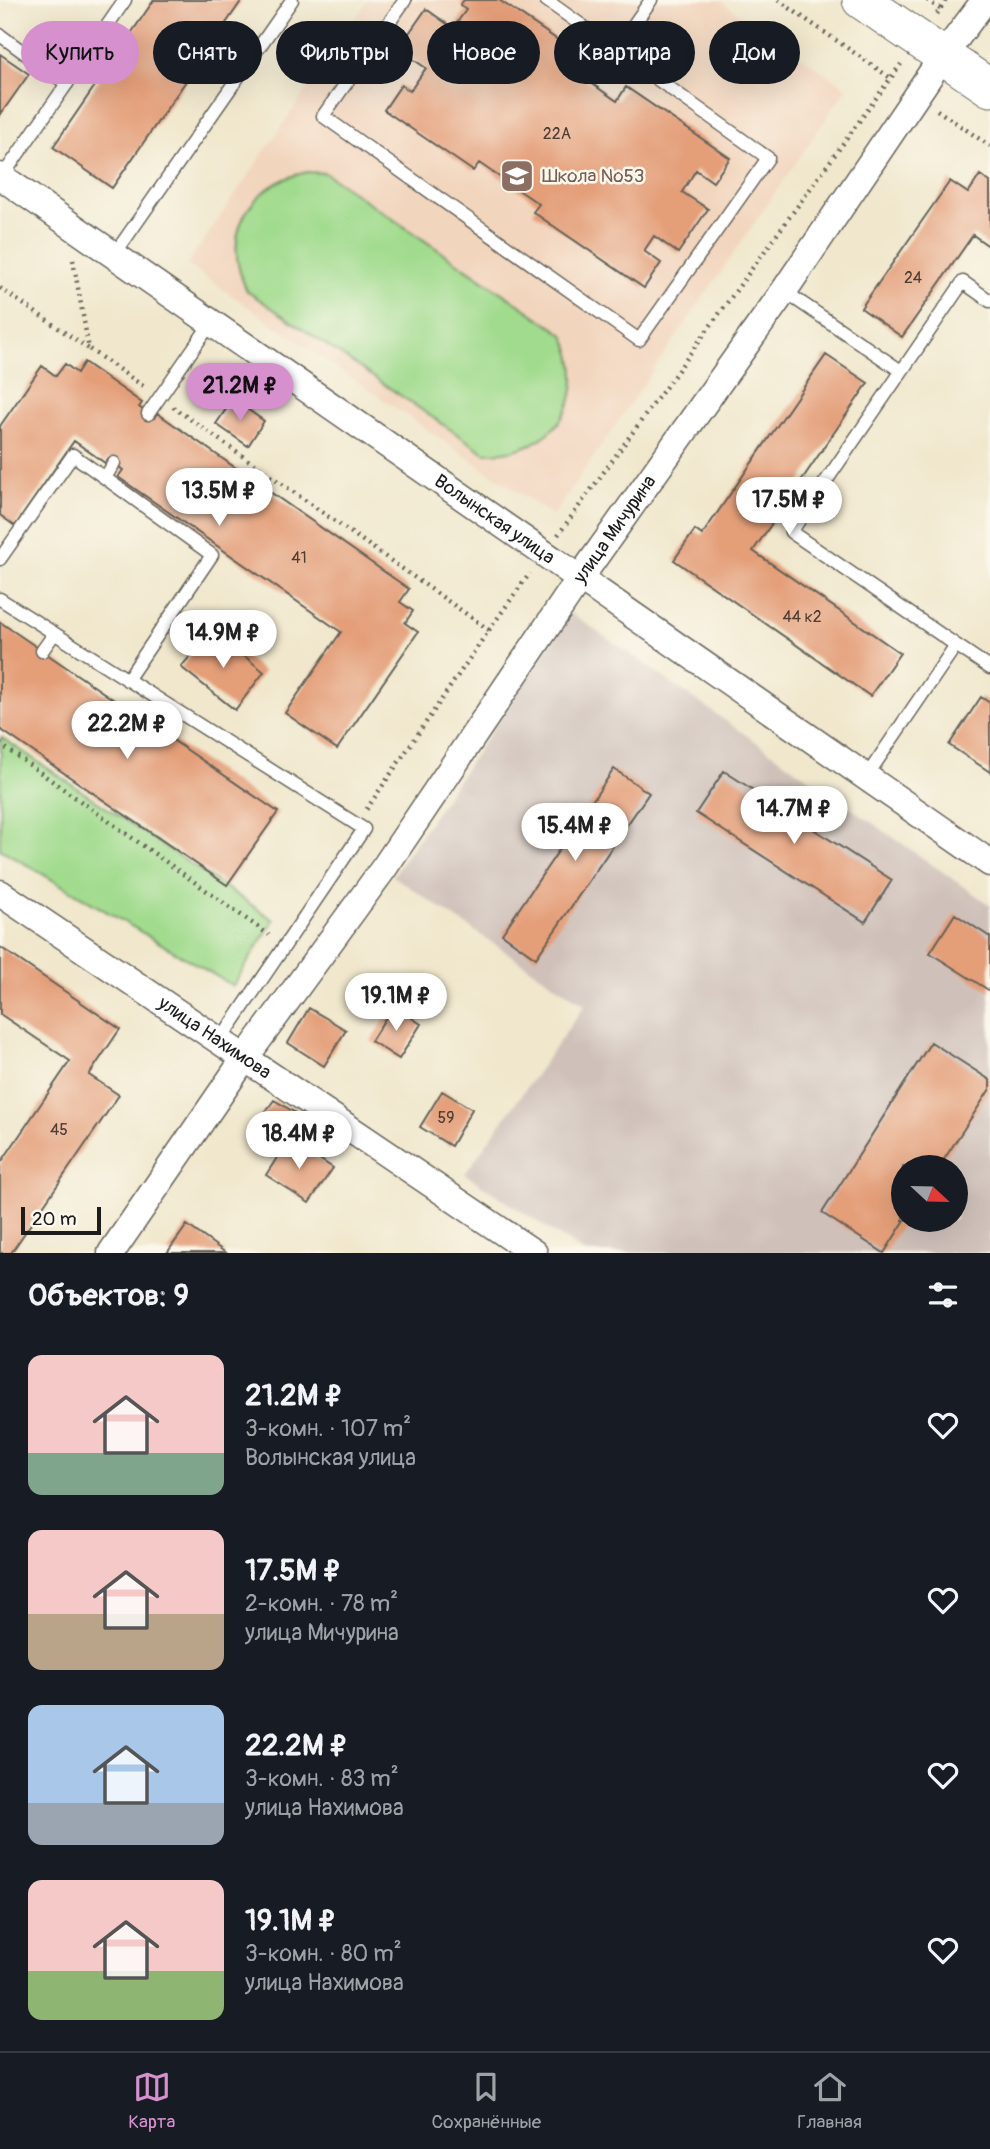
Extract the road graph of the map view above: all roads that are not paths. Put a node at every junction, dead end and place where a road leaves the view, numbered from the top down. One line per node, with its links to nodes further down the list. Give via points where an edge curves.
1 (125, 0): 8 (lane)
2 (292, 0): 18 (lane)
3 (405, 0): 15 (lane, via 323,116 639,340 768,158)
4 (546, 0): 9 (lane)
5 (651, 0): 10 (lane)
6 (861, 0): 12 (street)
7 (985, 0): 12 (street, улица Мичурина)
8 (110, 21)
9 (575, 21)
10 (636, 21)
11 (0, 35): 13 (lane)
12 (931, 48): 16 (street); 19 (street, улица Мичурина, via 917,96)
13 (21, 51)
14 (66, 84): 17 (lane)
15 (664, 84)
16 (990, 88)
17 (1, 176): 18 (street, Волынская улица)
18 (114, 255): 21 (street, Волынская улица)
19 (785, 291): 22 (lane); 27 (street, улица Мичурина)
20 (990, 301): 22 (lane, via 963,282)
21 (212, 323): 23 (lane); 27 (street, Волынская улица)
22 (901, 371): 30 (lane, via 791,532)
23 (148, 414)
24 (114, 463): 25 (lane)
25 (105, 478): 26 (lane, via 72,455); 33 (lane, via 212,555)
26 (0, 559)
27 (580, 578): 34 (street, Волынская улица); 38 (street, улица Мичурина, via 384,868)
28 (0, 599): 29 (lane)
29 (54, 634): 31 (lane); 33 (lane)
30 (956, 645): 32 (lane); 34 (lane)
31 (42, 651)
32 (990, 668)
33 (127, 680): 37 (lane, via 363,829)
34 (866, 777): 35 (street, Волынская улица)
35 (990, 863)
36 (0, 894): 37 (street, улица Нахимова)
37 (220, 1041): 38 (street, улица Нахимова)
38 (245, 1058): 39 (street, улица Мичурина); 40 (street, улица Нахимова)
39 (111, 1253)
40 (534, 1253)

